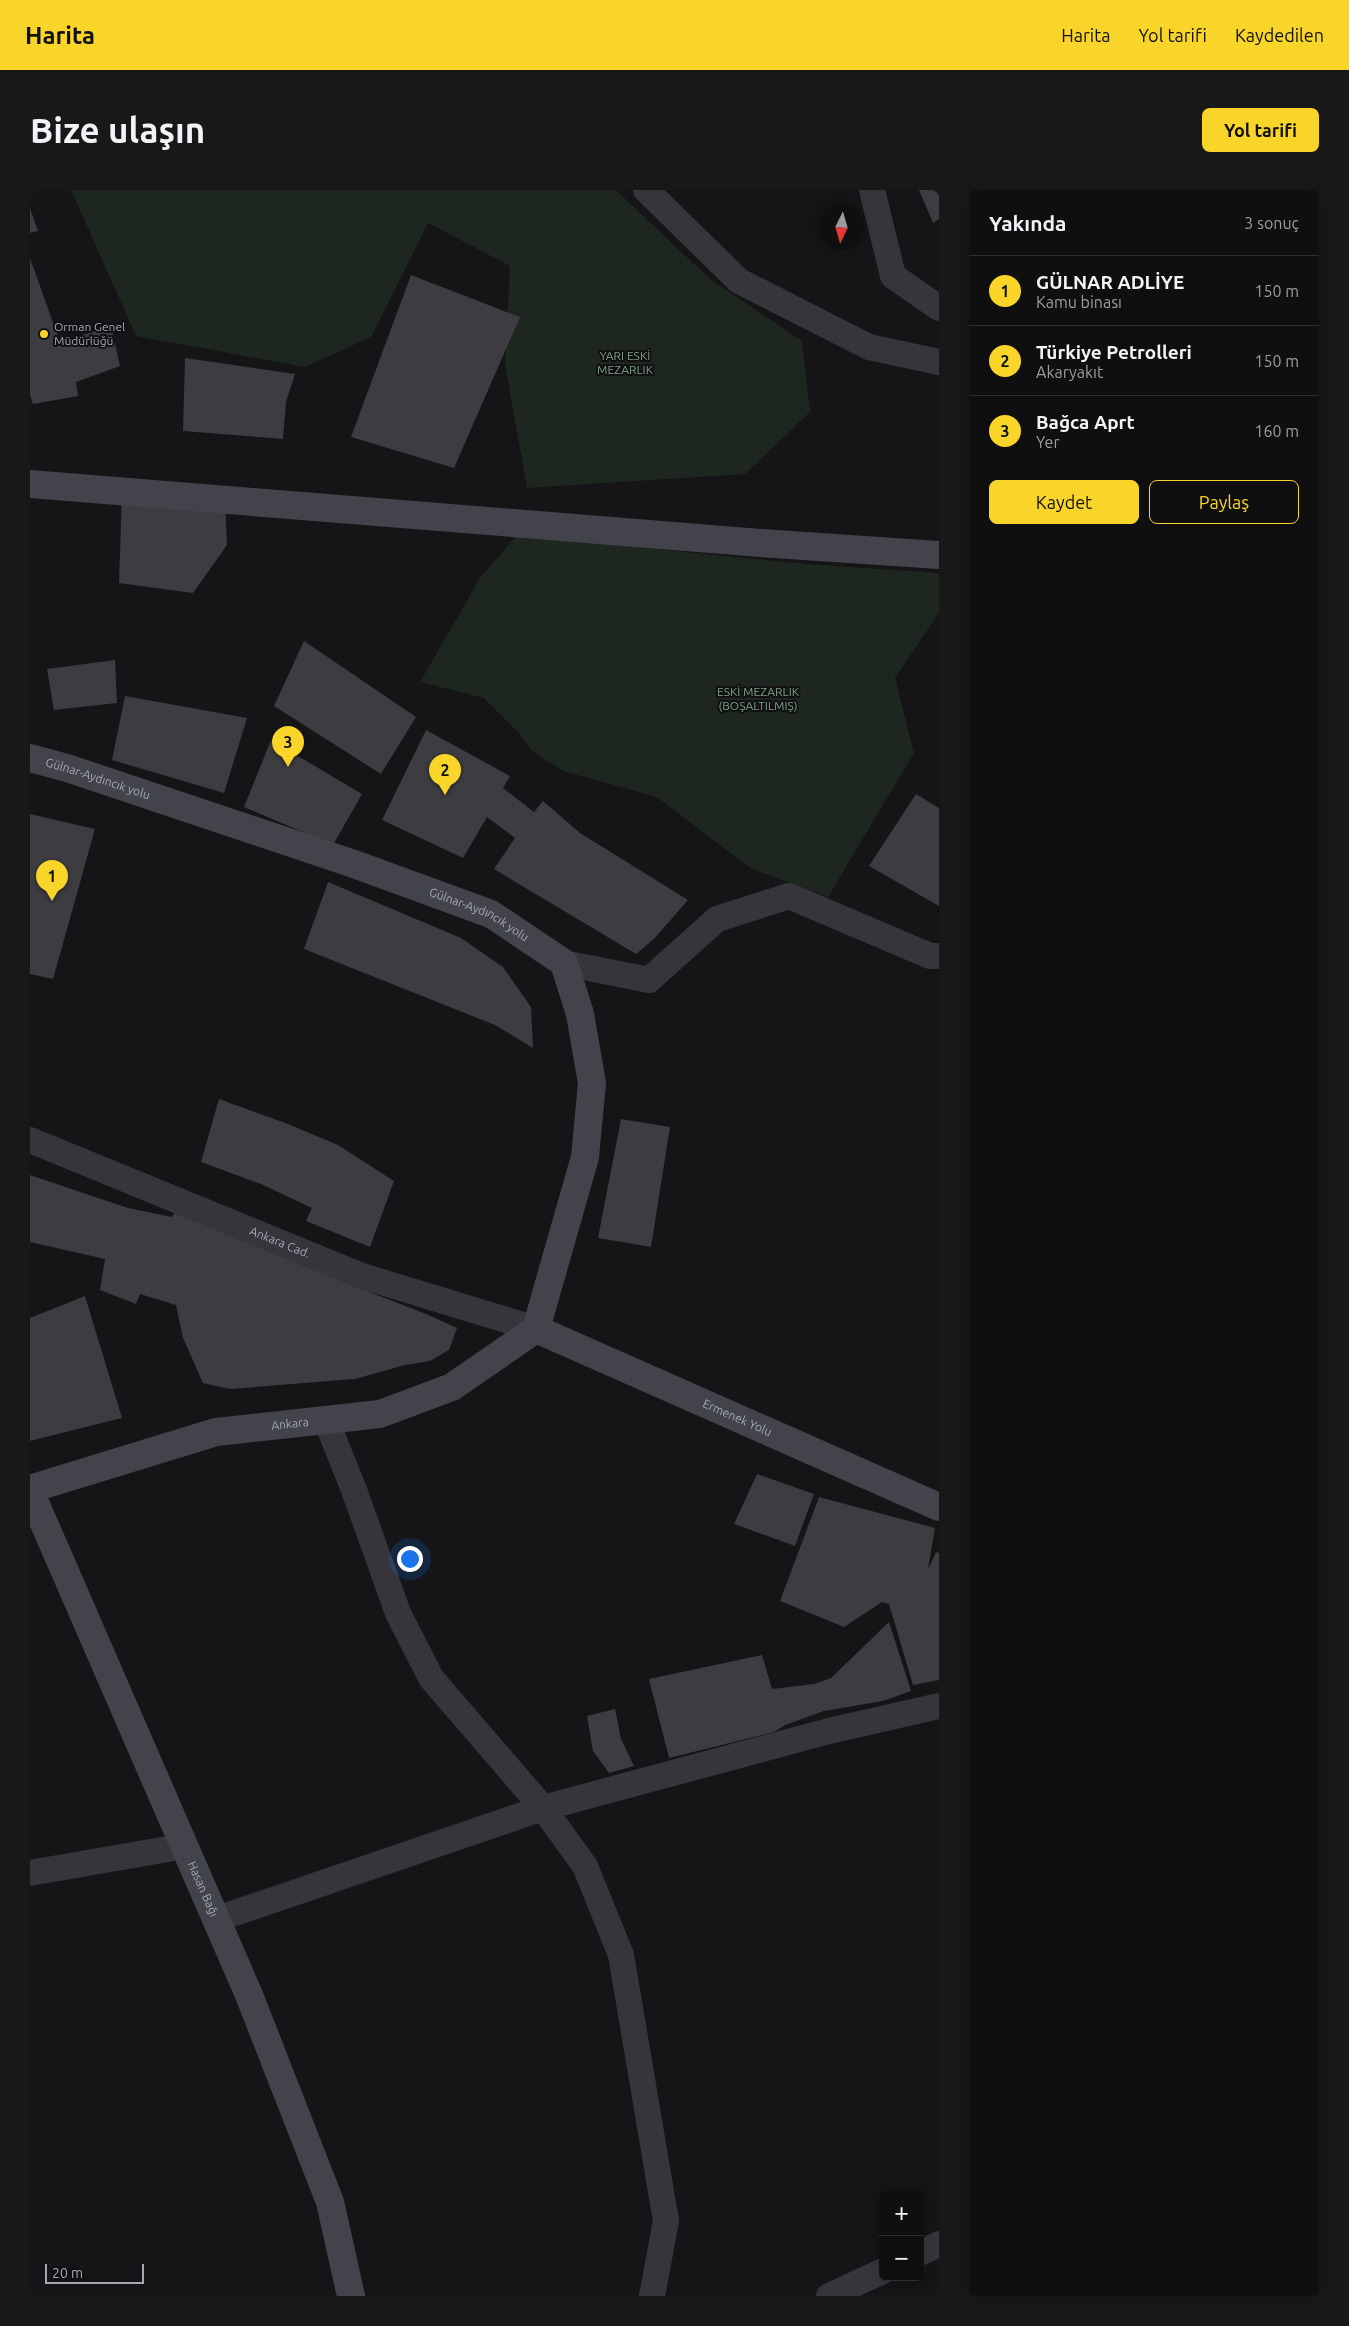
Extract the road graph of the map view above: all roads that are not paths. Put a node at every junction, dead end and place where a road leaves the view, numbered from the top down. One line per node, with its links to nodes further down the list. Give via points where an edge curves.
1 (646, 190): 4 (street, via 739,281 869,347)
2 (872, 190): 3 (street, via 893,276)
3 (939, 308)
4 (939, 362)
5 (30, 484): 6 (main road)
6 (939, 555)
7 (30, 758): 9 (main road, Gülnar-Aydıncık yolu, via 345,861 490,914)
8 (939, 956): 9 (street, via 930,956 790,896 717,919 649,980)
9 (564, 963): 11 (main road, via 580,1014 592,1083 585,1158)
10 (30, 1140): 11 (street, Ankara Cad., via 362,1276)
11 (536, 1330): 12 (main road, Ankara, via 452,1387 380,1414); 14 (main road, Ermenek Yolu)
12 (326, 1420): 13 (main road, Ankara, via 216,1432); 16 (street, via 398,1613 431,1678)
13 (30, 1490): 17 (main road, Hasan Bağı)
14 (939, 1507)
15 (939, 1706): 16 (street, via 829,1731)
16 (543, 1808): 19 (street); 24 (street, via 585,1866 621,1955 666,2221)
17 (185, 1846): 18 (street); 19 (main road, Hasan Bağı)
18 (30, 1873)
19 (217, 1919): 23 (main road, Hasan Bağı, via 330,2202)
20 (939, 2244): 21 (street)
21 (924, 2251)
22 (879, 2273): 25 (street)
23 (350, 2296)
24 (652, 2296)
25 (829, 2296)

